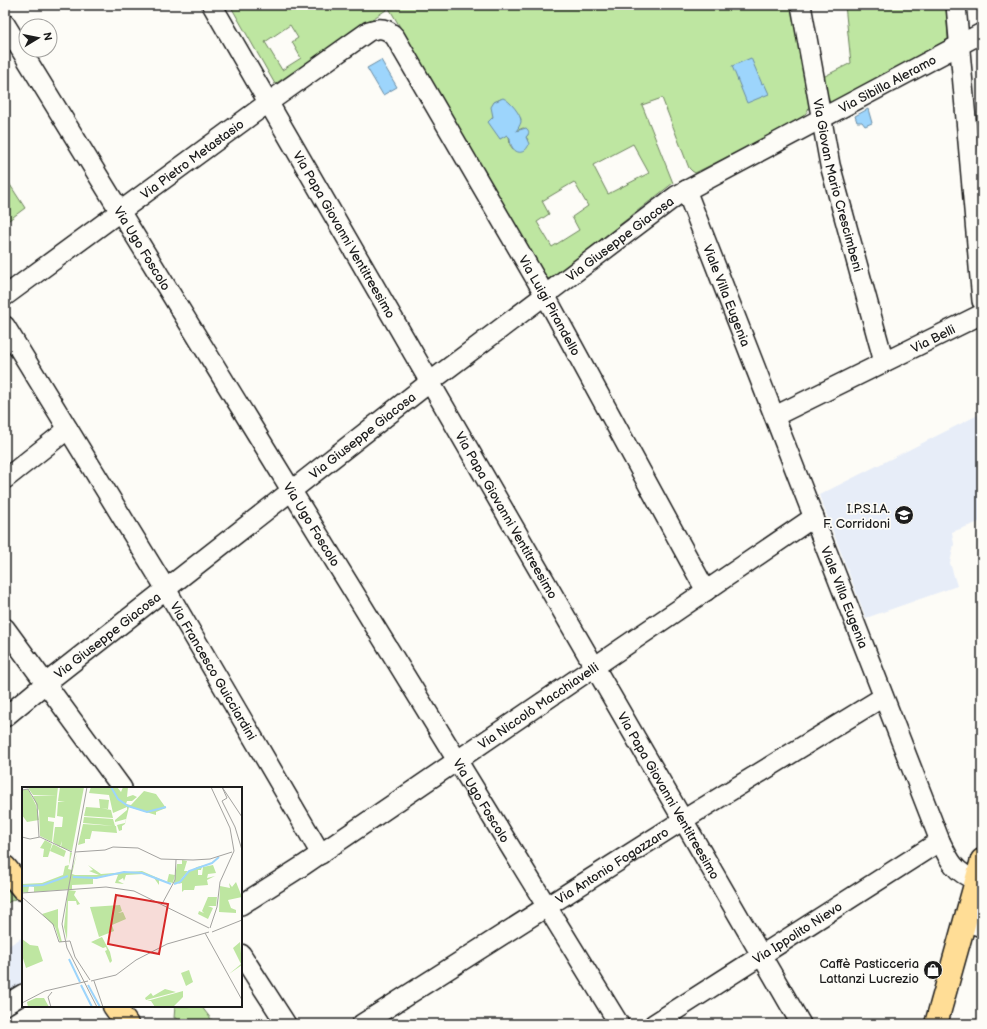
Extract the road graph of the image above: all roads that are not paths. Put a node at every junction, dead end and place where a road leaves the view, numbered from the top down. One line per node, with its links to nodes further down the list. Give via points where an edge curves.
1 (212, 5): 8 (street, Via Papa Giovanni Ventitreesimo)
2 (801, 5): 9 (street, Via Giovan Mario Crescimbeni)
3 (956, 5): 7 (street)
4 (5, 24): 11 (street, Via Ugo Foscolo)
5 (383, 28): 8 (street, Via Pietro Metastasio, via 369,31); 12 (street, Via Luigi Pirandello, via 395,37)
6 (982, 33): 7 (street, Via Sibilla Aleramo)
7 (959, 45): 9 (street, Via Sibilla Aleramo); 14 (street)
8 (268, 102): 11 (street, Via Pietro Metastasio); 18 (street, Via Papa Giovanni Ventitreesimo)
9 (821, 119): 10 (street, Via Sibilla Aleramo); 17 (street, Via Giovan Mario Crescimbeni, via 830,165)
10 (686, 190): 12 (street, Via Giuseppe Giacosa); 19 (street, Viale Villa Eugenia)
11 (120, 211): 13 (street, Via Pietro Metastasio); 22 (street, Via Ugo Foscolo)
12 (546, 295): 18 (street, Via Giuseppe Giacosa); 25 (street, Via Luigi Pirandello)
13 (5, 296)
14 (982, 301)
15 (982, 314): 17 (street, Via Belli)
16 (5, 326): 20 (street, Via Francesco Guicciardini)
17 (884, 362): 19 (street, Via Belli)
18 (430, 382): 22 (street, Via Giuseppe Giacosa); 27 (street, Via Papa Giovanni Ventitreesimo)
19 (775, 416): 23 (street, Viale Villa Eugenia)
20 (68, 429): 21 (street); 24 (street, Via Francesco Guicciardini)
21 (5, 479)
22 (291, 491): 24 (street, Via Giuseppe Giacosa); 31 (street, Via Ugo Foscolo)
23 (814, 517): 25 (street, Via Niccolò Macchiavelli); 29 (street, Viale Villa Eugenia)
24 (166, 589): 28 (street, Via Giuseppe Giacosa); 35 (street, Via Francesco Guicciardini)
25 (706, 591): 27 (street, Via Niccolò Macchiavelli)
26 (5, 628): 28 (street)
27 (595, 667): 31 (street, Via Niccolò Macchiavelli); 33 (street, Via Papa Giovanni Ventitreesimo)
28 (46, 683): 30 (street, Via Giuseppe Giacosa); 32 (street)
29 (883, 697): 33 (street, Via Antonio Fogazzaro); 34 (street, Viale Villa Eugenia)
30 (5, 717)
31 (457, 760): 35 (street, Via Niccolò Macchiavelli); 40 (street, Via Ugo Foscolo)
32 (121, 787)
33 (683, 820): 40 (street, Via Antonio Fogazzaro); 42 (street, Via Papa Giovanni Ventitreesimo)
34 (940, 841): 37 (street, Viale Villa Eugenia, via 959,872 966,877); 42 (street, Via Ippolito Nievo)
35 (321, 854): 39 (street, Via Niccolò Macchiavelli)
36 (5, 867): 38 (main road)
37 (979, 870): 41 (main road)
38 (22, 888)
39 (242, 904)
40 (547, 906): 49 (street, Via Antonio Fogazzaro); 50 (street, Via Ugo Foscolo)
41 (973, 924): 53 (main road)
42 (761, 955): 51 (street, Via Ippolito Nievo); 52 (street, Via Papa Giovanni Ventitreesimo)
43 (242, 956): 48 (street)
44 (22, 995): 45 (street)
45 (5, 1005)
46 (115, 1007): 47 (main road)
47 (127, 1024)
48 (286, 1024)
49 (362, 1024)
50 (619, 1024)
51 (654, 1024)
52 (801, 1024)
53 (936, 1024)

